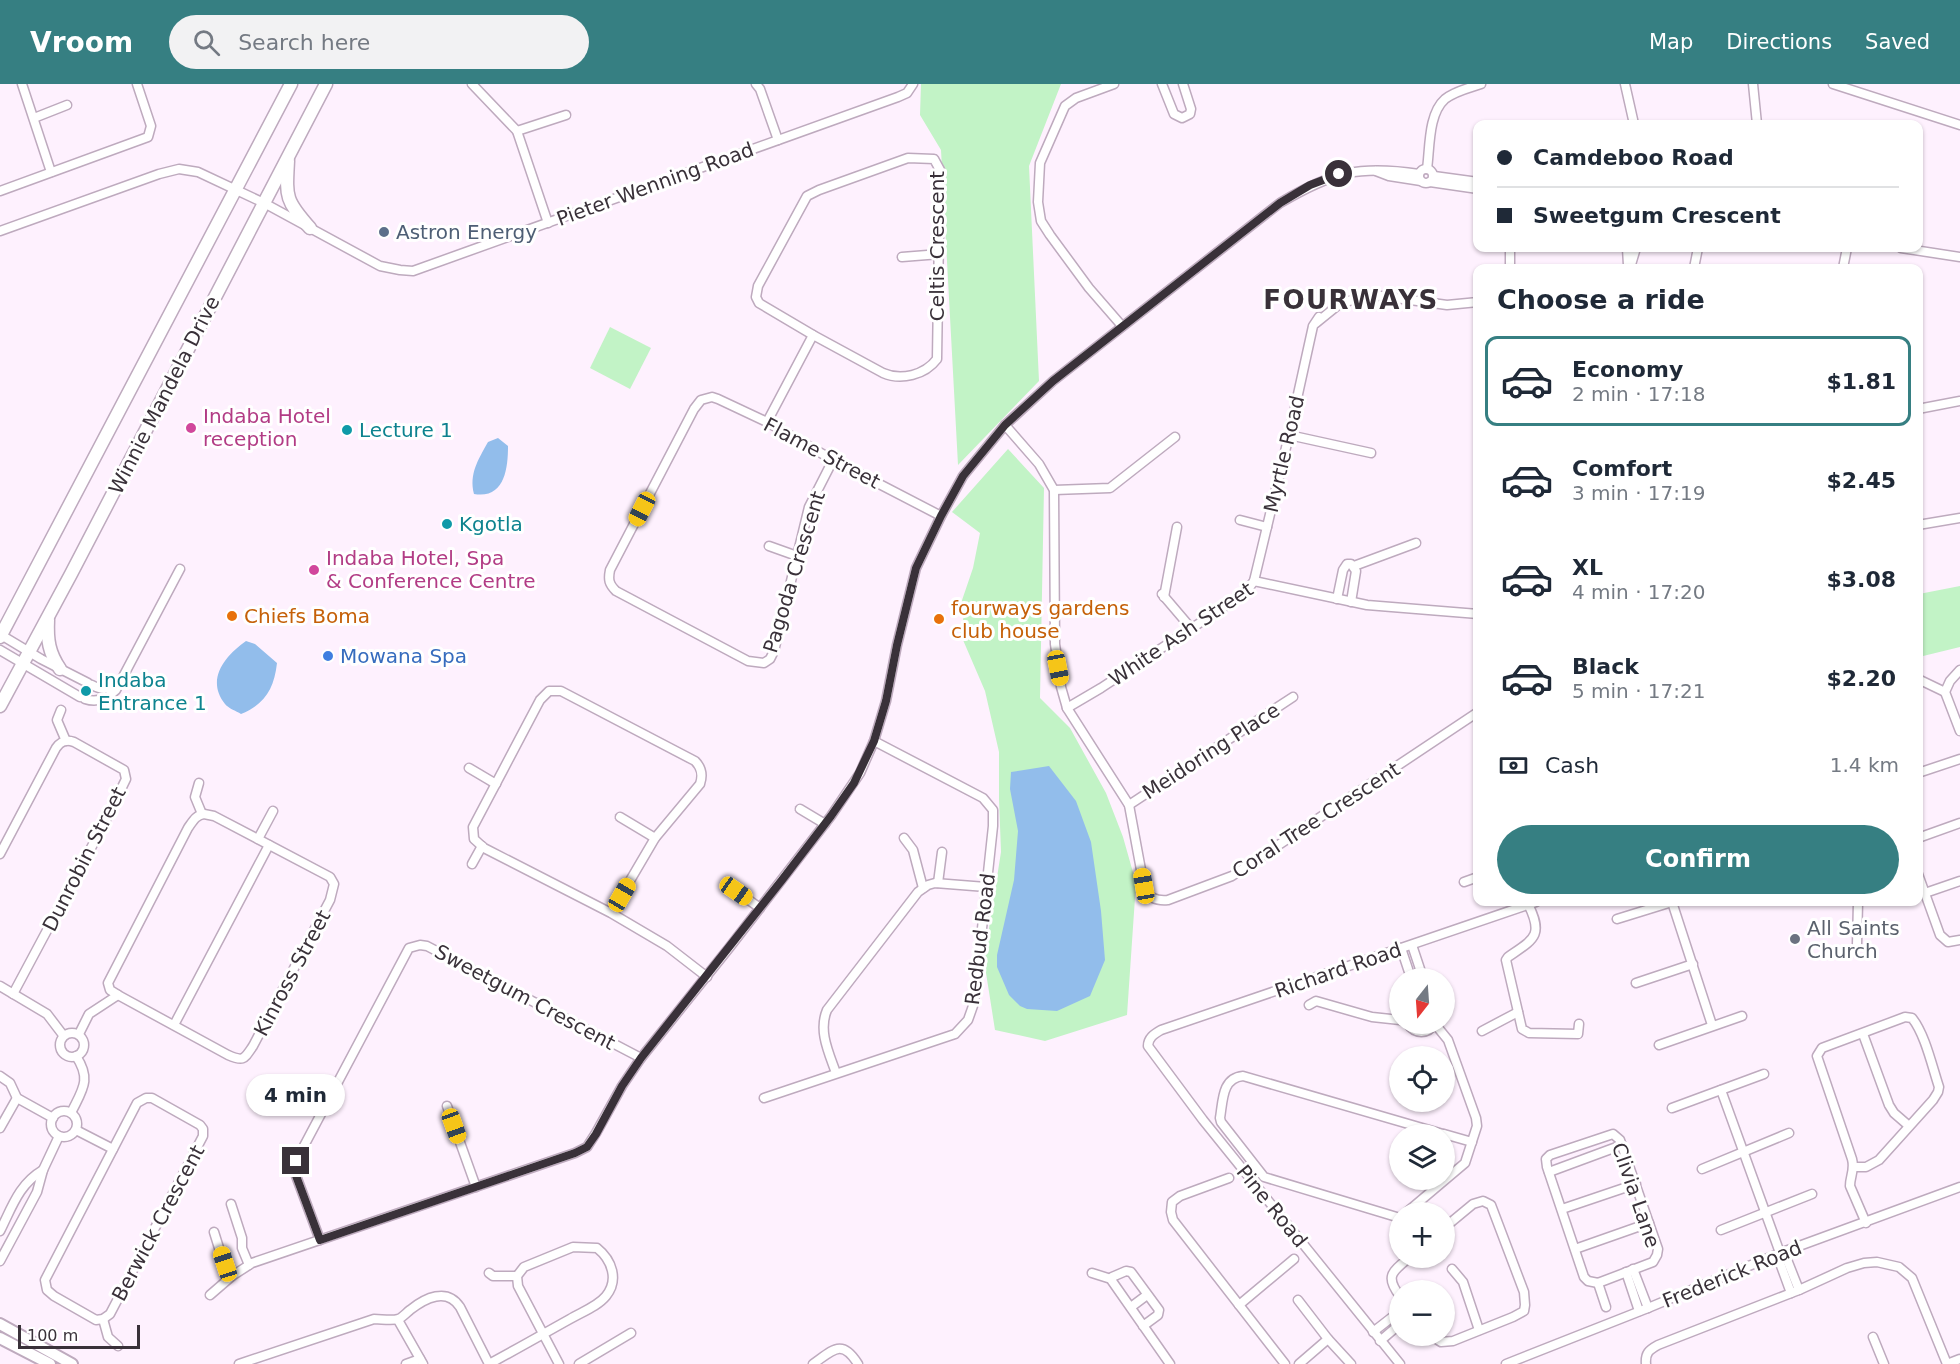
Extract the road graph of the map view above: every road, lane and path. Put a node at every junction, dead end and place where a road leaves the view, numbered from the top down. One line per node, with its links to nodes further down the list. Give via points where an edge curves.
1 (22, 84): 17 (street)
2 (137, 84): 24 (street, via 151,126 148,137)
3 (291, 84): 27 (main road, Winnie Mandela Drive)
4 (326, 84): 23 (main road, Winnie Mandela Drive)
5 (472, 84): 21 (street)
6 (756, 84): 22 (street)
7 (913, 84): 22 (street, Pieter Wenning Road, via 898,97)
8 (1114, 84): 38 (street, via 1065,106 1040,163 1038,202 1041,221 1050,235)
9 (1162, 84): 10 (street, via 1174,114 1182,118 1191,109)
10 (1183, 84)
11 (1481, 84): 25 (street, via 1456,92 1440,106 1433,121)
12 (1625, 84): 18 (street)
13 (1755, 84): 19 (street)
14 (1833, 84): 20 (street)
15 (67, 105): 17 (street)
16 (566, 115): 21 (street)
17 (34, 118): 24 (street)
18 (1633, 120)
19 (1757, 120)
20 (1960, 125)
21 (517, 130): 30 (street)
22 (778, 140): 30 (street, Pieter Wenning Road)
23 (288, 156): 29 (main road, Winnie Mandela Drive); 31 (main road, via 286,192 296,213)
24 (51, 172): 28 (street)
25 (1426, 177): 26 (street); 38 (street, via 1363,171 1339,174 1310,185 1280,203)
26 (1473, 185)
27 (235, 188): 29 (street, Pieter Wenning Road); 32 (street, Pieter Wenning Road, via 198,172 179,169); 67 (main road, Winnie Mandela Drive)
28 (0, 191)
29 (264, 203): 31 (street, Pieter Wenning Road); 65 (main road, Winnie Mandela Drive)
30 (548, 223): 31 (street, Pieter Wenning Road, via 408,271 380,266)
31 (310, 228)
32 (0, 231)
33 (1923, 251): 36 (street)
34 (940, 254): 35 (street); 39 (street, Celtis Crescent, via 937,360 933,365 895,377); 39 (street, Celtis Crescent, via 940,170 934,159 896,162 812,192 758,286 756,297 759,303)
35 (902, 257)
36 (1960, 257)
37 (1473, 303): 45 (street, Myrtle Road, via 1447,305 1366,294 1337,306 1313,326)
38 (1122, 326): 44 (street)
39 (813, 335): 43 (street)
40 (701, 400): 43 (street, Flame Street, via 718,399); 58 (street, Pagoda Crescent, via 610,570 610,585 748,661 764,663 774,651)
41 (1960, 401): 42 (street)
42 (1923, 408)
43 (767, 422): 48 (street, Flame Street)
44 (1005, 425): 49 (street, Coral Tree Crescent, via 1039,464); 50 (street, via 963,476)
45 (1289, 435): 47 (street); 54 (street, Myrtle Road)
46 (1175, 437): 49 (street, via 1110,488)
47 (1371, 453)
48 (833, 460): 50 (street, Flame Street); 58 (street, Pagoda Crescent, via 809,507)
49 (1054, 490): 77 (street, Coral Tree Crescent, via 1055,644)
50 (941, 516): 82 (street, via 911,582)
51 (1960, 518): 53 (street)
52 (1240, 520): 54 (street)
53 (1923, 524)
54 (1267, 526): 61 (street, Myrtle Road)
55 (1177, 527): 66 (street, via 1162,595)
56 (1416, 543): 59 (street)
57 (769, 546): 58 (street)
58 (797, 556)
59 (1354, 566): 62 (street, via 1344,567); 63 (street)
60 (180, 569): 73 (street)
61 (1254, 581): 62 (street, White Ash Street); 66 (street, White Ash Street, via 1245,593)
62 (1337, 599): 63 (street, White Ash Street)
63 (1352, 602): 64 (street, White Ash Street)
64 (1473, 614)
65 (48, 616): 69 (main road, Winnie Mandela Drive); 70 (main road, via 50,651)
66 (1191, 628): 77 (street, White Ash Street)
67 (1, 636): 69 (street)
68 (0, 650): 69 (street)
69 (26, 657): 70 (street); 73 (street, via 83,698 102,700 116,690); 76 (main road, Winnie Mandela Drive)
70 (60, 669): 73 (street, via 106,690)
71 (1960, 670): 74 (street)
72 (1923, 681): 74 (street)
73 (118, 683)
74 (1945, 692): 80 (street)
75 (1293, 697): 88 (street, Meidoring Place)
76 (0, 706)
77 (1067, 708): 88 (street, Coral Tree Crescent)
78 (61, 710): 81 (street, via 57,720)
79 (1473, 715): 88 (street, Coral Tree Crescent, via 1232,876 1168,900 1153,898 1144,886)
80 (1960, 731)
81 (66, 741): 102 (street, via 56,748); 131 (street, Dunrobin Street, via 121,767 126,779)
82 (874, 741): 94 (street, via 847,794); 108 (street, Redbud Road, via 988,803 993,810 993,826)
83 (1960, 759): 85 (street)
84 (470, 768): 87 (street)
85 (1923, 771)
86 (199, 783): 91 (street, via 195,797)
87 (496, 784): 96 (street, via 544,694 561,691 700,766 700,784); 100 (street, via 473,827 474,839)
88 (1129, 805)
89 (800, 809): 94 (street)
90 (273, 811): 98 (street)
91 (202, 814): 98 (street, Kinross Street, via 214,816); 132 (street, via 188,828 109,979 110,990)
92 (620, 817): 96 (street)
93 (1960, 823): 95 (street)
94 (825, 824): 118 (street)
95 (1923, 836)
96 (656, 838): 119 (street)
97 (904, 838): 109 (street, via 913,850)
98 (258, 839): 99 (street, Kinross Street)
99 (269, 845): 139 (street); 139 (street, Kinross Street, via 330,877 334,884 330,900 245,1058 236,1059)
100 (482, 846): 103 (street); 119 (street)
101 (942, 852): 107 (street)
102 (0, 854)
103 (472, 864)
104 (1473, 879): 105 (street)
105 (1464, 882)
106 (1960, 882): 112 (street)
107 (938, 883): 108 (street); 109 (street)
108 (986, 887): 149 (street, Redbud Road, via 974,1003 962,1029)
109 (923, 888): 149 (street, via 827,1010 823,1029)
110 (1923, 888): 112 (street)
111 (736, 891): 118 (street)
112 (1925, 893): 121 (street, via 1942,938 1950,942)
113 (1523, 906): 122 (street, Richard Road)
114 (1533, 906): 134 (street, via 1537,929 1527,944 1506,960)
115 (1659, 906): 120 (street)
116 (1673, 906): 125 (street)
117 (1858, 906): 123 (street)
118 (760, 908): 128 (street)
119 (611, 914): 128 (street, via 667,946)
120 (1617, 919)
121 (1960, 940)
122 (1412, 945): 124 (street, Richard Road); 127 (street)
123 (1857, 945)
124 (1401, 948): 126 (street); 146 (street, Richard Road, via 1161,1030 1150,1038)
125 (1693, 964): 129 (street); 138 (street)
126 (1408, 968)
127 (1420, 968)
128 (706, 977): 148 (street)
129 (1636, 983)
130 (0, 986): 131 (street)
131 (13, 994): 144 (street, via 47,1014)
132 (118, 995): 139 (street, Kinross Street); 141 (street, via 89,1014)
133 (1309, 1005): 136 (street, via 1316,1001)
134 (1518, 1012): 137 (street, via 1522,1029 1529,1033 1578,1034); 140 (street)
135 (1742, 1016): 138 (street)
136 (1389, 1019)
137 (1579, 1024)
138 (1712, 1025): 145 (street)
139 (174, 1026)
140 (1482, 1031)
141 (78, 1034): 144 (street); 147 (street, via 84,1040 84,1048)
142 (1443, 1034): 166 (street, via 1476,1118)
143 (1863, 1034): 160 (street, via 1889,1105); 160 (street, via 1908,1017 1917,1024 1939,1086 1933,1100); 170 (street, via 1822,1048 1817,1056)
144 (63, 1035): 147 (street, via 61,1051)
145 (1659, 1045)
146 (1148, 1046): 219 (street, Pine Road)
147 (76, 1056): 157 (street, via 86,1080)
148 (641, 1058): 176 (street, via 587,1147); 190 (street, Sweetgum Crescent, via 427,946 409,948 296,1161 295,1173)
149 (836, 1073): 154 (street, Redbud Road)
150 (1764, 1074): 152 (street)
151 (0, 1076): 153 (street, via 10,1083)
152 (1721, 1090): 156 (street); 169 (street)
153 (17, 1098): 158 (street); 161 (street)
154 (764, 1098)
155 (447, 1106): 176 (street)
156 (1672, 1108)
157 (71, 1113): 158 (street, via 63,1111); 162 (street, via 77,1120)
158 (53, 1118): 164 (street, via 52,1128)
159 (1410, 1124): 183 (street, via 1244,1076 1233,1078 1226,1086 1221,1122 1264,1177)
160 (1909, 1126): 170 (street, via 1872,1165)
161 (0, 1128)
162 (76, 1130): 164 (street, via 71,1135); 168 (street)
163 (1789, 1133): 169 (street)
164 (59, 1136): 172 (street)
165 (1455, 1137): 166 (street)
166 (1472, 1142): 179 (street, via 1465,1163)
167 (1622, 1146): 173 (street); 173 (street, Clivia Lane, via 1614,1134 1548,1156); 175 (street, Clivia Lane)
168 (112, 1149): 213 (street, Berwick Crescent, via 44,1283 54,1296 88,1317); 213 (street, Berwick Crescent, via 137,1103 146,1098 203,1129 200,1145 110,1314)
169 (1744, 1151): 171 (street); 182 (street)
170 (1854, 1167): 186 (street, via 1850,1186)
171 (1702, 1168)
172 (43, 1170): 188 (street, via 23,1185); 193 (street, via 37,1192)
173 (1549, 1172): 181 (street)
174 (1229, 1178): 208 (street, via 1180,1196 1172,1202 1171,1212 1173,1220)
175 (1636, 1184): 181 (street); 185 (street, Clivia Lane)
176 (476, 1186): 190 (street)
177 (1960, 1187): 186 (street, Frederick Road)
178 (1812, 1194): 182 (street)
179 (1419, 1202)
180 (231, 1204): 195 (street)
181 (1562, 1209): 191 (street)
182 (1766, 1213): 187 (street); 192 (street)
183 (1389, 1215)
184 (1455, 1219): 218 (street, via 1473,1204 1491,1204 1524,1292 1524,1311)
185 (1649, 1223): 191 (street); 197 (street, Clivia Lane, via 1658,1256 1653,1262)
186 (1866, 1223): 192 (street, Frederick Road)
187 (1721, 1230)
188 (0, 1231)
189 (214, 1232): 200 (street)
190 (320, 1240): 195 (street)
191 (1575, 1249): 203 (street, via 1584,1277)
192 (1780, 1253): 204 (street); 211 (street, Frederick Road)
193 (1, 1257)
194 (1294, 1259): 208 (street)
195 (249, 1265): 200 (street)
196 (1452, 1269): 218 (street, via 1463,1282)
197 (1629, 1270): 203 (street, Clivia Lane); 211 (street, Clivia Lane); 212 (street, Clivia Lane)
198 (489, 1273): 201 (street)
199 (1092, 1273): 202 (street)
200 (232, 1276): 205 (street)
201 (517, 1276): 222 (street, via 518,1286); 222 (street, via 524,1267 573,1247 597,1248 609,1260 612,1283 606,1296)
202 (1111, 1279): 206 (street, via 1131,1272); 210 (street)
203 (1598, 1283): 209 (street)
204 (1795, 1292): 246 (street, via 1658,1345 1646,1355); 248 (street, via 1864,1263 1883,1262 1899,1267 1914,1282)
205 (210, 1295)
206 (1147, 1295): 210 (street); 217 (street, via 1159,1312)
207 (1298, 1300): 224 (street)
208 (1239, 1305): 241 (street)
209 (1606, 1306)
210 (1131, 1307): 217 (street)
211 (1648, 1308): 212 (street, Frederick Road)
212 (1639, 1311): 245 (street, Frederick Road)
213 (103, 1319): 228 (street, via 108,1337)
214 (398, 1320): 230 (street); 233 (street, via 374,1319); 235 (street, via 425,1301 451,1297 460,1306)
215 (1389, 1320): 219 (street)
216 (0, 1324): 232 (street)
217 (1143, 1326): 240 (street)
218 (1479, 1330): 225 (street)
219 (1373, 1332): 227 (street, Pine Road)
220 (632, 1333): 237 (street)
221 (1389, 1333): 227 (street)
222 (542, 1334): 235 (street); 236 (street)
223 (1873, 1337): 247 (street)
224 (1328, 1339): 242 (street); 243 (street)
225 (1455, 1339)
226 (3, 1341): 231 (street)
227 (1380, 1341): 244 (street, Pine Road)
228 (118, 1346)
229 (1960, 1359): 248 (street)
230 (422, 1361): 234 (street)
231 (50, 1364)
232 (72, 1364)
233 (239, 1364)
234 (406, 1364)
235 (489, 1364)
236 (559, 1364)
237 (579, 1364)
238 (813, 1364): 239 (street, via 840,1348 851,1353)
239 (858, 1364)
240 (1170, 1364)
241 (1285, 1364)
242 (1299, 1364)
243 (1351, 1364)
244 (1400, 1364)
245 (1506, 1364)
246 (1646, 1364)
247 (1884, 1364)
248 (1947, 1364)

